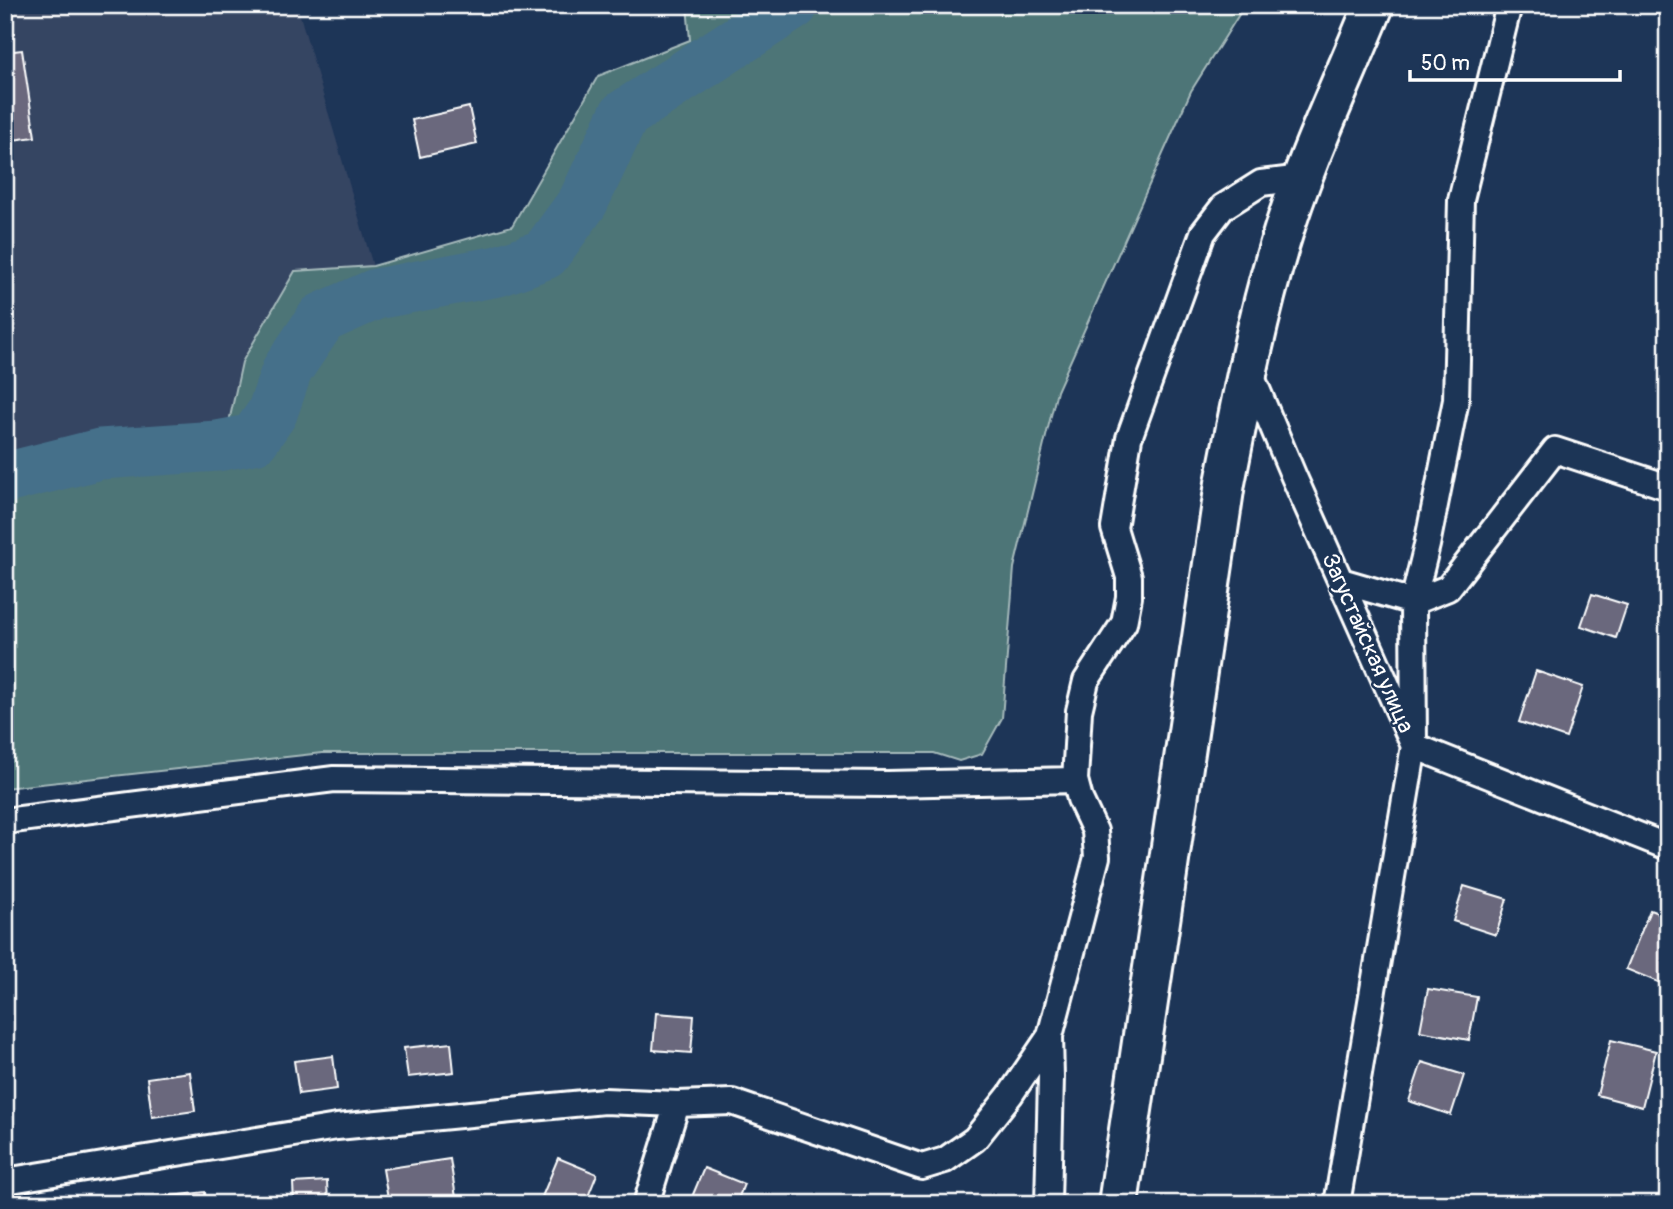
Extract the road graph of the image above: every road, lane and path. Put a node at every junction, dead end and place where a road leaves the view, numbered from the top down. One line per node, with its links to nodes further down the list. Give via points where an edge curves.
1 (1374, 5): 3 (main road)
2 (1509, 5): 7 (street, via 1461,200 1456,400)
3 (1302, 178): 4 (main road); 9 (street, via 1261,183 1223,207 1203,233 1129,438 1114,528 1129,577 1129,597 1124,623 1086,681 1079,710)
4 (1248, 366): 6 (street, Загустайская улица); 17 (main road, via 1223,496)
5 (1668, 487): 7 (street, via 1555,450 1448,588)
6 (1341, 581): 7 (street); 8 (street, Загустайская улица)
7 (1413, 603): 8 (street)
8 (1414, 746): 11 (street, Загустайская улица); 18 (street)
9 (1075, 779): 10 (street, via 887,785 334,779); 12 (street, via 1095,831 1097,857)
10 (5, 821)
11 (1668, 847)
12 (1050, 1036): 13 (street, via 975,1139 946,1160 922,1167 732,1101); 16 (street)
13 (677, 1104): 14 (street, via 604,1101 337,1127); 15 (street)
14 (5, 1181)
15 (646, 1204)
16 (1048, 1204)
17 (1118, 1204)
18 (1337, 1204)

